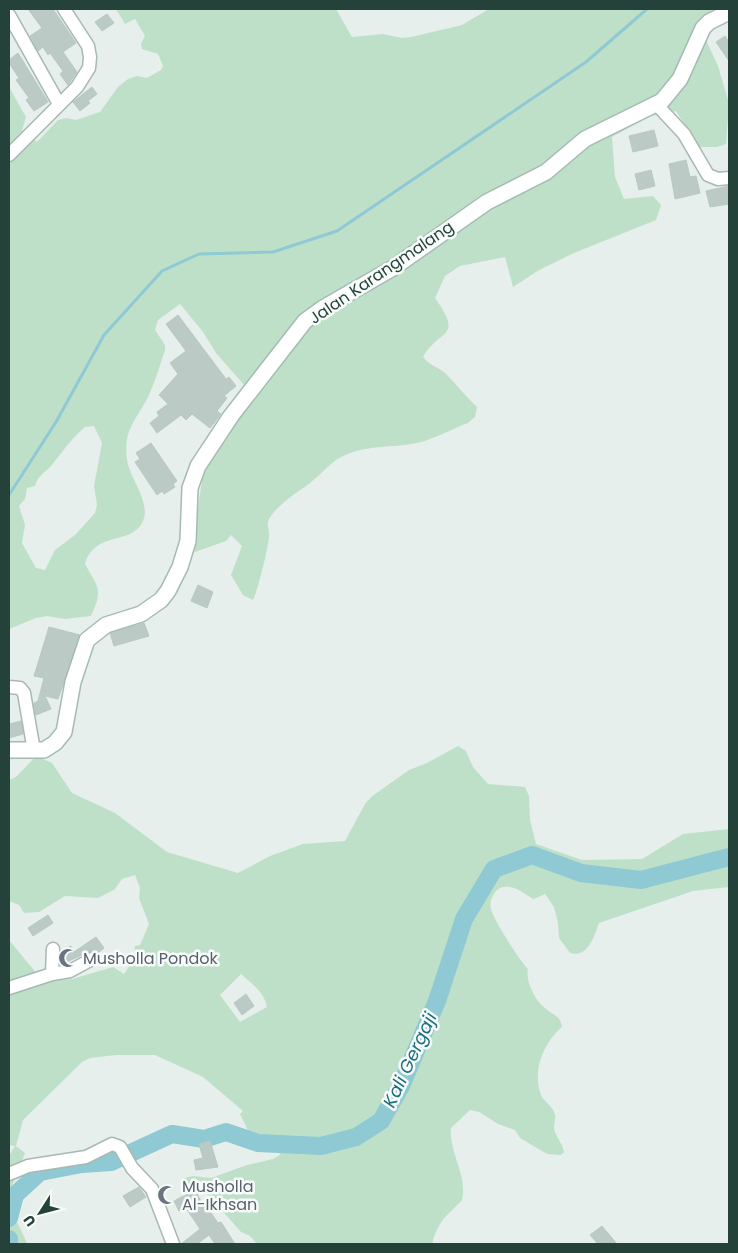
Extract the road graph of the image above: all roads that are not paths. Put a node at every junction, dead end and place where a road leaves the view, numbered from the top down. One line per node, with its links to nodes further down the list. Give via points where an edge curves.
1 (64, 9): 4 (street, via 82,35 90,57 85,77)
2 (729, 12): 5 (street, Jalan Karangmalang, via 703,28 680,79)
3 (9, 15): 4 (street)
4 (59, 104): 6 (street)
5 (657, 105): 7 (street, via 684,134 708,175 718,179); 10 (street, Jalan Karangmalang, via 585,140 546,172 487,202 393,268 340,297 305,321 231,416 198,466 190,488 188,541 168,591 141,614 106,625 87,640 73,682 64,732 50,748)
6 (9, 155)
7 (729, 178)
8 (9, 687): 10 (street, via 20,688 24,692)
9 (9, 750): 10 (street, Jalan Karangmalang)
10 (34, 751)
11 (53, 949): 13 (street)
12 (94, 958): 13 (street, via 70,971)
13 (52, 974): 14 (street)
14 (9, 988)
15 (9, 1174): 16 (street, via 28,1166 86,1157 112,1144 122,1149 132,1168 152,1189)
16 (173, 1244)

